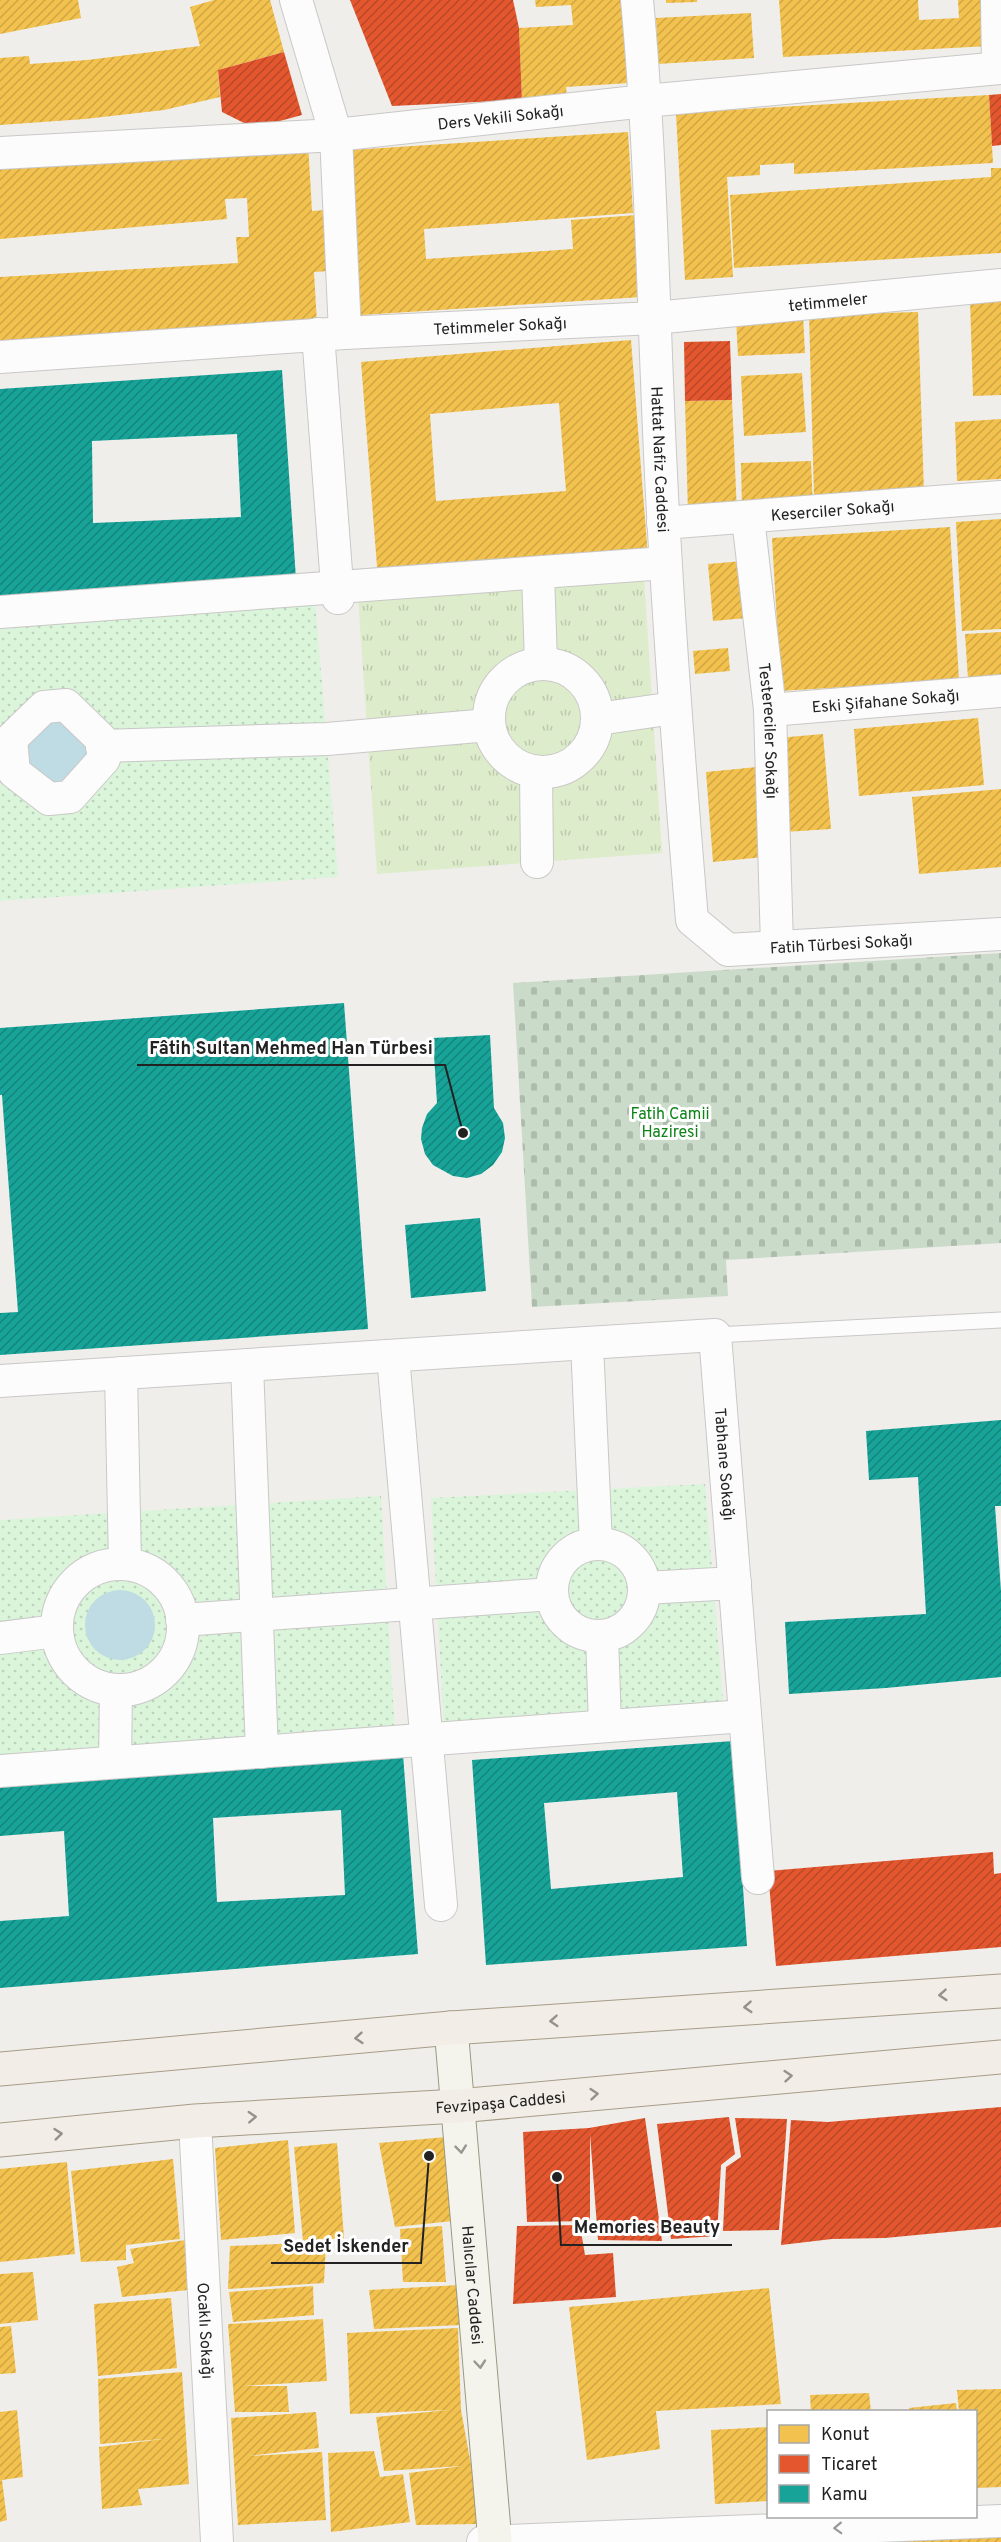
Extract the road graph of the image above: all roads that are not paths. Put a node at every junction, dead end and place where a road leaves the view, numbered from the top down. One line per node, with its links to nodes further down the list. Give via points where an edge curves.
1 (296, 0): 6 (street)
2 (637, 0): 5 (street, Hattat Nafiz Caddesi)
3 (997, 0): 4 (street)
4 (999, 68): 5 (street, Ders Vekili Sokağı)
5 (645, 101): 6 (street, Ders Vekili Sokağı); 9 (street, Hattat Nafiz Caddesi)
6 (336, 135): 7 (street, Ders Vekili Sokağı); 10 (street)
7 (0, 153)
8 (1001, 285): 9 (street, tetimmeler)
9 (654, 318): 10 (street, Tetimmeler Sokağı); 14 (street, Hattat Nafiz Caddesi)
10 (332, 334): 11 (street, Tetimmeler Sokağı); 17 (street)
11 (0, 357)
12 (1001, 497): 13 (street, Keserciler Sokağı)
13 (748, 518): 14 (street, Keserciler Sokağı); 22 (street, Testereciler Sokağı)
14 (663, 523): 15 (street, Hattat Nafiz Caddesi)
15 (665, 563): 16 (street); 21 (street, Hattat Nafiz Caddesi)
16 (538, 573): 17 (street); 19 (street)
17 (338, 593): 18 (street)
18 (0, 612)
19 (541, 663): 23 (street, via 575,673 596,702); 24 (street, via 508,676 496,690)
20 (1001, 691): 22 (street, Eski Şifahane Sokağı)
21 (674, 708): 23 (street); 29 (street, Hattat Nafiz Caddesi)
22 (770, 710): 31 (street, Testereciler Sokağı)
23 (598, 719): 27 (street, via 585,754 555,772)
24 (489, 725): 25 (street, via 327,739); 27 (street, via 504,757)
25 (102, 746): 26 (street, via 101,739 66,705 44,708 11,739); 26 (street, via 104,759 70,797 49,799 14,772)
26 (6, 757)
27 (536, 773): 28 (street)
28 (537, 862)
29 (692, 920): 31 (street, Fatih Türbesi Sokağı, via 728,950)
30 (1001, 934): 31 (street, Fatih Türbesi Sokağı)
31 (777, 945)
32 (1001, 1320): 33 (lane)
33 (715, 1335): 34 (street); 41 (street, Tabhane Sokağı)
34 (587, 1343): 35 (street); 39 (street)
35 (393, 1356): 36 (street); 44 (street)
36 (247, 1365): 37 (street); 45 (street)
37 (121, 1373): 38 (street); 40 (street)
38 (0, 1381)
39 (596, 1544): 42 (street, via 624,1551 635,1561); 43 (street, via 568,1555 556,1573)
40 (125, 1564): 46 (street, via 146,1569 164,1582 176,1599); 47 (street, via 104,1566 84,1575 68,1590 59,1610)
41 (735, 1582): 42 (street); 51 (street, Tabhane Sokağı)
42 (645, 1588): 48 (street, via 636,1619 624,1630)
43 (552, 1594): 44 (street); 48 (street, via 565,1623 578,1632)
44 (414, 1603): 45 (street); 53 (street)
45 (258, 1614): 46 (street); 54 (street)
46 (182, 1620): 50 (street, via 182,1638 166,1670 151,1682)
47 (57, 1631): 49 (street); 50 (street, via 69,1665 98,1687)
48 (602, 1636): 52 (street)
49 (0, 1638)
50 (116, 1691): 55 (street)
51 (745, 1716): 52 (street); 57 (street, Tabhane Sokağı)
52 (605, 1726): 53 (street)
53 (426, 1740): 54 (street); 58 (street)
54 (262, 1752): 55 (street)
55 (115, 1762): 56 (street)
56 (0, 1771)
57 (758, 1878)
58 (441, 1905)
59 (1001, 1991): 60 (main road, one-way to 60)
60 (451, 2028): 62 (main road, one-way to 62); 63 (street, Halıcılar Caddesi)
61 (1001, 2057): 63 (main road, Fevzipaşa Caddesi, one-way to 61)
62 (0, 2069)
63 (458, 2106): 64 (main road, Fevzipaşa Caddesi, one-way to 63); 69 (street, Halıcılar Caddesi, one-way to 69)
64 (195, 2121): 65 (main road, Fevzipaşa Caddesi, one-way to 64); 67 (street, Ocaklı Sokağı)
65 (0, 2140)
66 (1001, 2521): 69 (street, one-way to 69)
67 (218, 2542)
68 (483, 2542): 69 (street)
69 (495, 2542)

